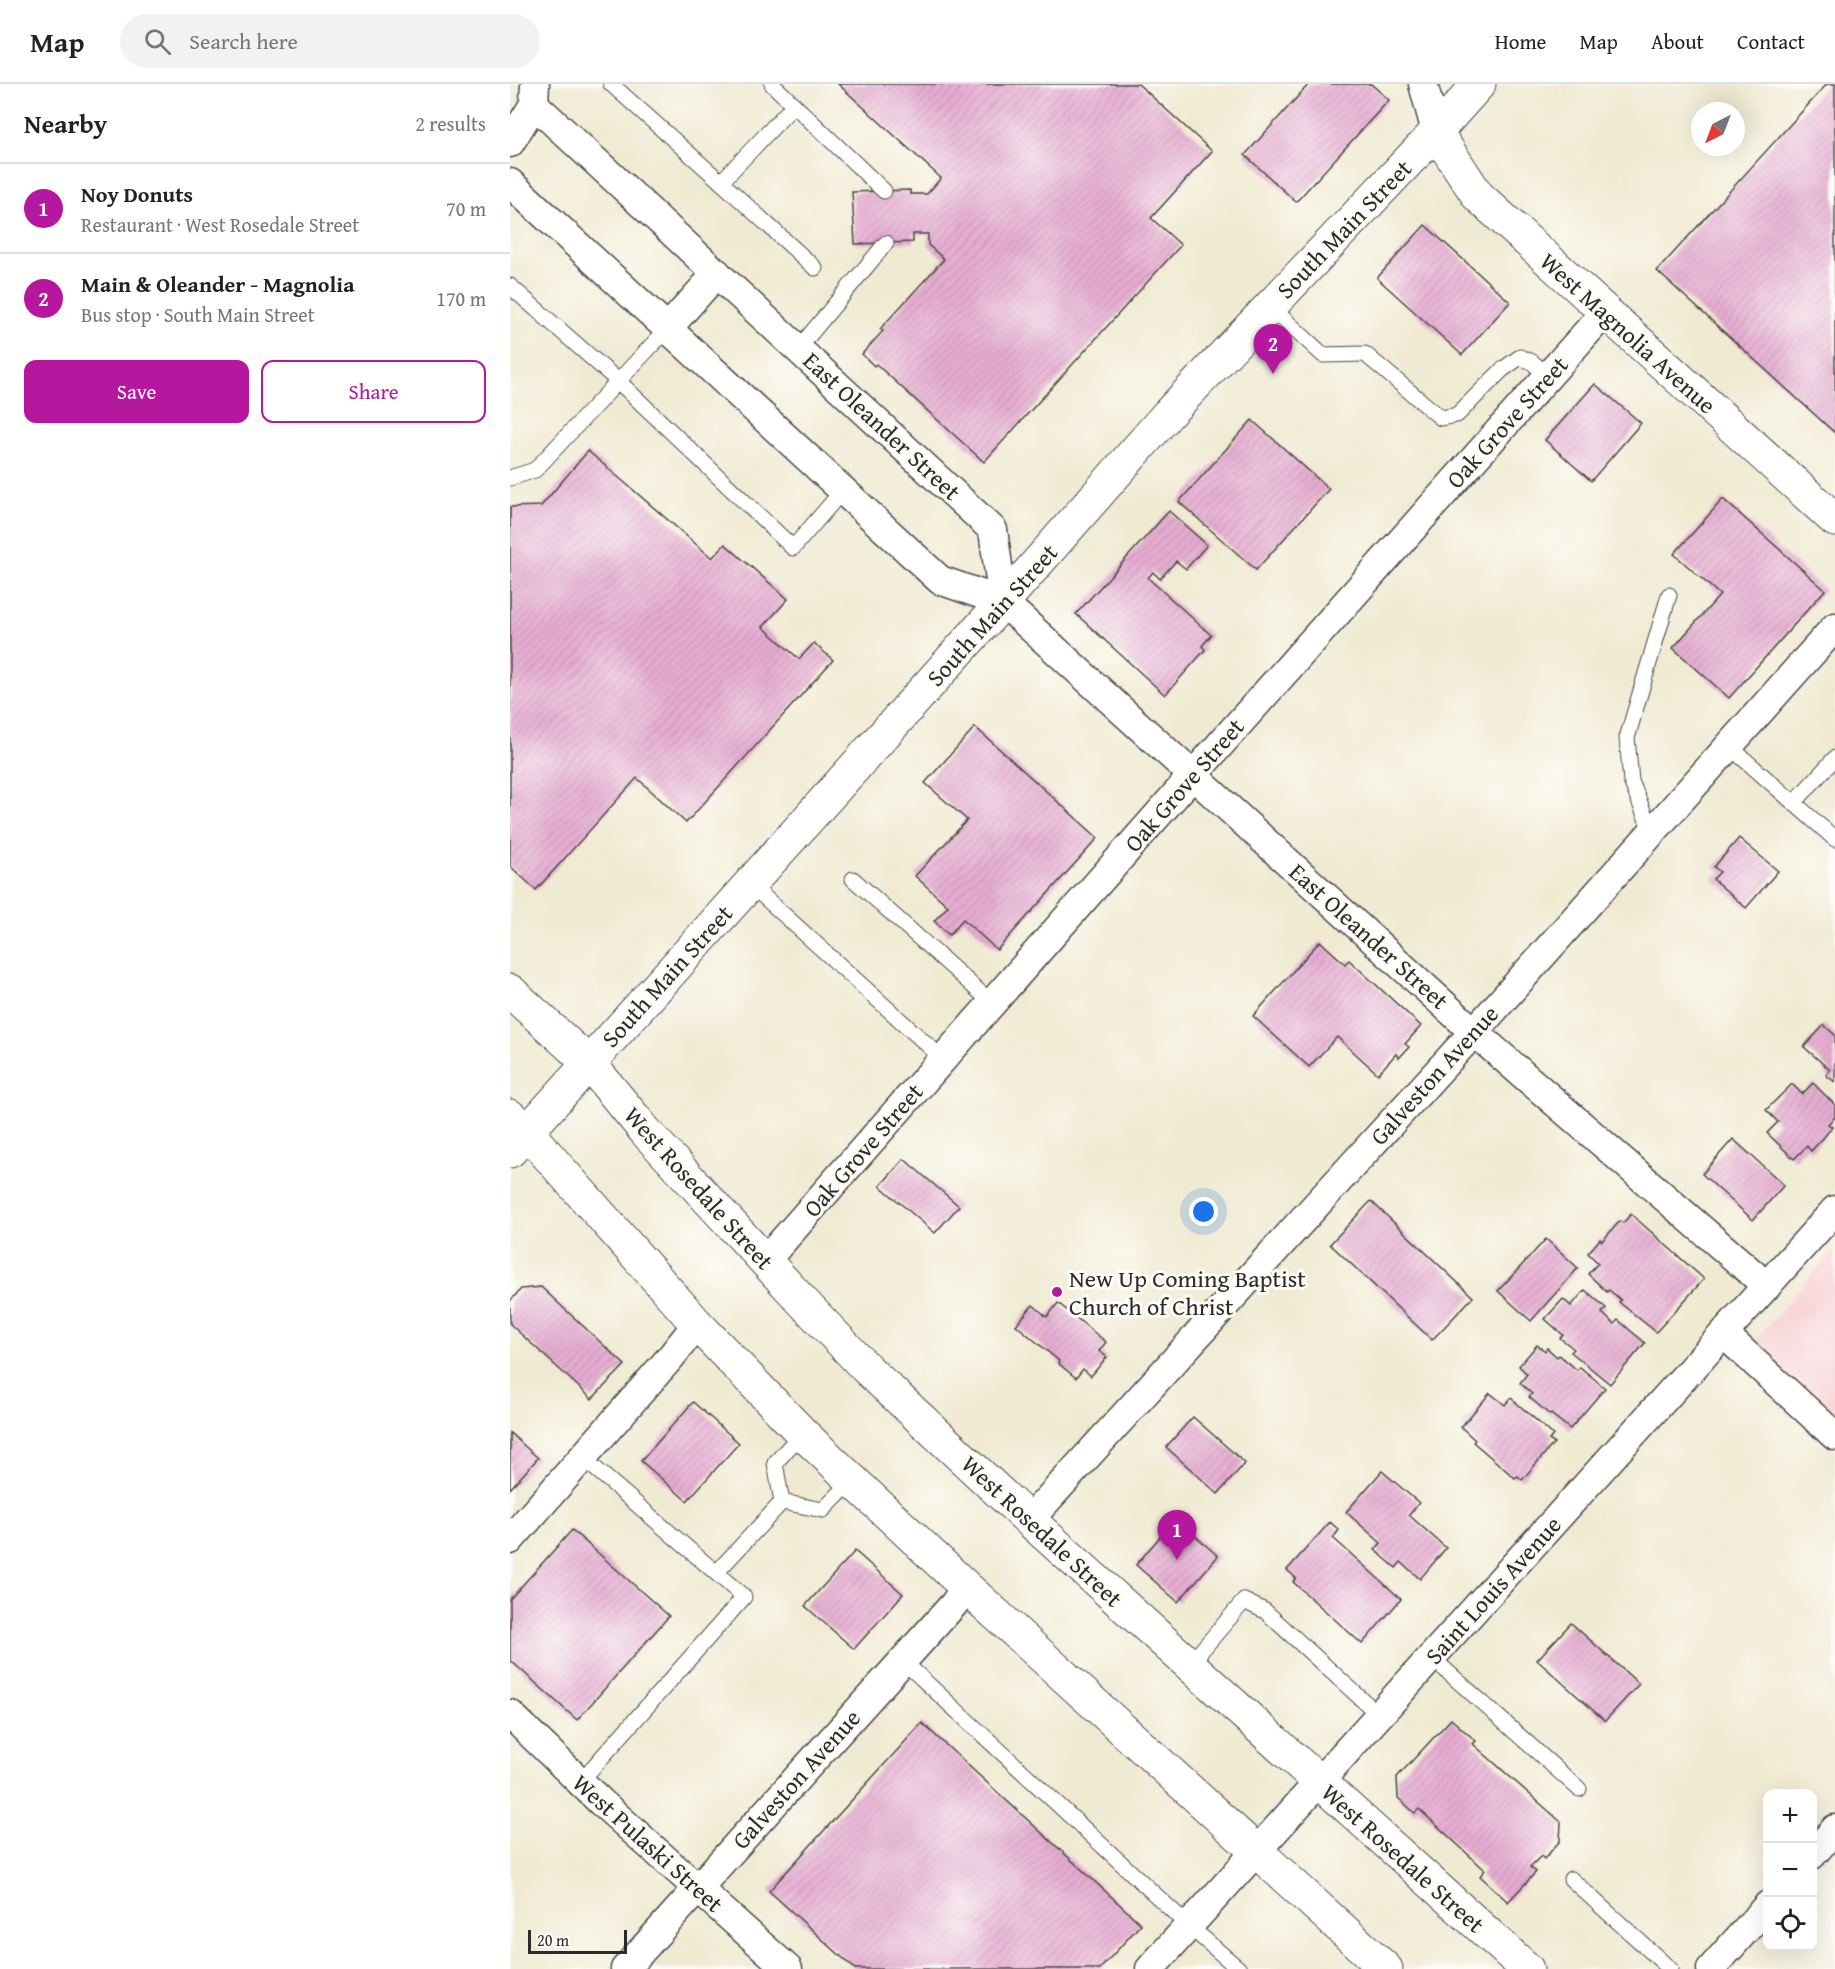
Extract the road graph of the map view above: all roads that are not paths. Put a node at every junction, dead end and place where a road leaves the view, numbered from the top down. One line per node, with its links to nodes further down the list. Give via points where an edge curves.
1 (611, 84): 9 (lane)
2 (772, 84): 6 (lane)
3 (1423, 84): 7 (street)
4 (1479, 84): 7 (main road, South Main Street)
5 (535, 94): 8 (street); 14 (street, East Oleander Street)
6 (794, 105): 9 (lane); 11 (lane)
7 (1436, 132): 16 (main road, South Main Street); 17 (main road, West Magnolia Avenue, via 1478,196)
8 (510, 142)
9 (721, 182): 13 (lane)
10 (510, 183): 18 (street, East Oleander Street)
11 (884, 191)
12 (886, 243): 19 (lane)
13 (815, 268)
14 (717, 273): 18 (street); 19 (street, East Oleander Street)
15 (510, 286): 21 (lane)
16 (1270, 306): 20 (lane, via 1323,356 1365,354 1441,418 1457,415 1520,357); 26 (main road, South Main Street, via 1168,414)
17 (1605, 312): 20 (street, Oak Grove Street); 24 (main road, West Magnolia Avenue)
18 (668, 328): 21 (lane); 23 (street, East Oleander Street)
19 (798, 349): 26 (street, East Oleander Street, via 993,530)
20 (1548, 376): 30 (street, Oak Grove Street)
21 (618, 381): 22 (lane, via 535,470); 23 (lane, via 793,548)
22 (510, 478)
23 (843, 490): 26 (street, East Oleander Street, via 940,580)
24 (1835, 520)
25 (1669, 595): 32 (lane, via 1627,738 1631,781)
26 (1003, 602): 30 (street, East Oleander Street); 35 (main road, South Main Street)
27 (1835, 627): 28 (street, Galveston Avenue)
28 (1729, 746): 31 (lane); 32 (street, Galveston Avenue)
29 (1835, 758): 31 (lane)
30 (1193, 775): 37 (street, Oak Grove Street); 38 (street, East Oleander Street)
31 (1794, 803): 33 (lane)
32 (1652, 833): 38 (street, Galveston Avenue)
33 (1835, 839)
34 (853, 879): 37 (lane)
35 (750, 884): 39 (lane); 40 (main road, South Main Street)
36 (510, 991): 40 (main road, West Rosedale Street)
37 (992, 1003): 39 (street, Oak Grove Street)
38 (1474, 1032): 44 (street, East Oleander Street); 52 (street, Galveston Avenue)
39 (943, 1059): 43 (street, Oak Grove Street)
40 (589, 1063): 41 (main road, South Main Street); 43 (main road, West Rosedale Street, via 646,1132)
41 (516, 1133): 45 (main road)
42 (1835, 1210): 44 (street, Saint Louis Avenue)
43 (765, 1261): 52 (main road, West Rosedale Street, via 866,1368)
44 (1767, 1286): 46 (street, Saint Louis Avenue)
45 (697, 1324): 47 (main road); 49 (street)
46 (1725, 1335): 48 (street); 56 (street, Saint Louis Avenue)
47 (802, 1433): 50 (main road); 51 (lane, via 775,1463)
48 (1835, 1436)
49 (582, 1457): 53 (street); 54 (lane)
50 (852, 1481): 51 (lane, via 823,1510); 55 (main road)
51 (782, 1502): 54 (lane)
52 (1029, 1520): 58 (main road, West Rosedale Street)
53 (510, 1540)
54 (716, 1573): 61 (lane, via 744,1597)
55 (966, 1587): 57 (street, Galveston Avenue); 66 (main road)
56 (1431, 1657): 60 (street, Saint Louis Avenue); 63 (lane)
57 (903, 1661): 68 (street, Galveston Avenue); 70 (lane)
58 (1189, 1665): 60 (lane, via 1244,1601 1266,1611); 62 (main road, West Rosedale Street)
59 (510, 1714): 61 (street, West Pulaski Street)
60 (1379, 1714): 62 (street, Saint Louis Avenue)
61 (580, 1782): 68 (street, West Pulaski Street)
62 (1317, 1782): 66 (street, Saint Louis Avenue); 76 (main road, West Rosedale Street)
63 (1579, 1789)
64 (1835, 1829): 65 (street)
65 (1817, 1849)
66 (1257, 1850): 70 (street, Saint Louis Avenue); 75 (main road)
67 (1571, 1879): 77 (lane)
68 (698, 1887): 71 (street, Galveston Avenue); 72 (street, West Pulaski Street)
69 (1763, 1910): 78 (street)
70 (1189, 1926): 73 (street, Saint Louis Avenue); 74 (lane)
71 (625, 1969)
72 (788, 1969)
73 (1150, 1969)
74 (1239, 1969)
75 (1386, 1969)
76 (1527, 1969)
77 (1670, 1969)
78 (1711, 1969)

